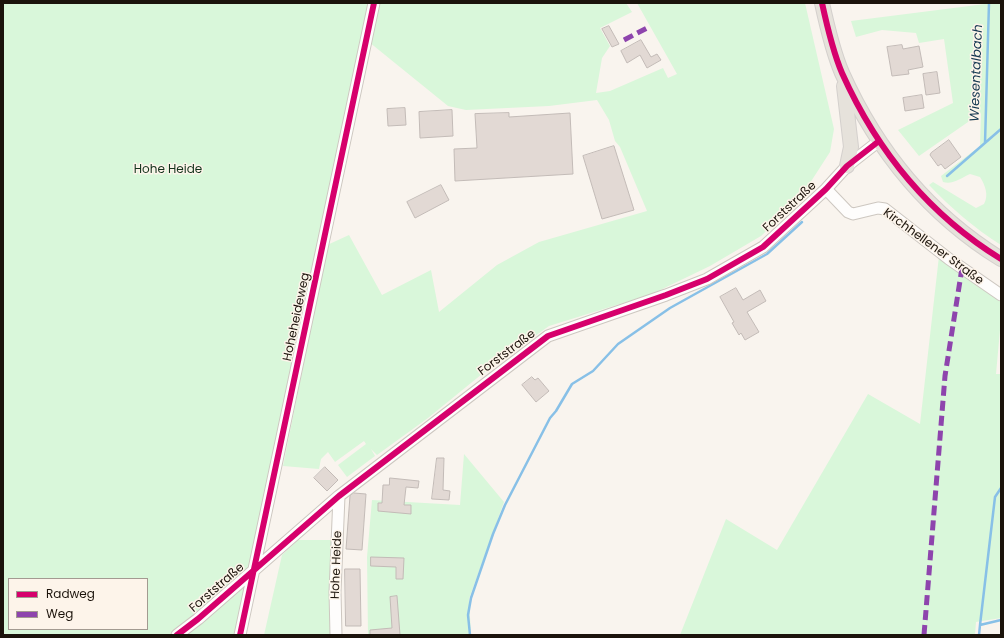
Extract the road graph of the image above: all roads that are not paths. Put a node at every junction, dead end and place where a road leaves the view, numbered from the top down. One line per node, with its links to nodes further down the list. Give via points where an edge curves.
1 (374, 3): 10 (street, Hoheheideweg)
2 (822, 3): 3 (main road)
3 (842, 72): 4 (main road, via 868,126); 5 (main road, via 851,147)
4 (879, 141): 5 (street, Forststraße); 7 (main road, via 911,185 939,213 980,246)
5 (847, 166): 6 (street, Forststraße)
6 (826, 189): 8 (street, Kirchhellener Straße, via 853,214 878,208 885,209 949,260); 9 (street, Forststraße, via 763,247 707,279 548,336)
7 (1001, 259)
8 (1001, 295)
9 (339, 496): 10 (street, Forststraße); 13 (street, Hohe Heide)
10 (255, 569): 11 (street, Forststraße); 12 (street, Hoheheideweg)
11 (177, 635)
12 (240, 635)
13 (336, 635)

